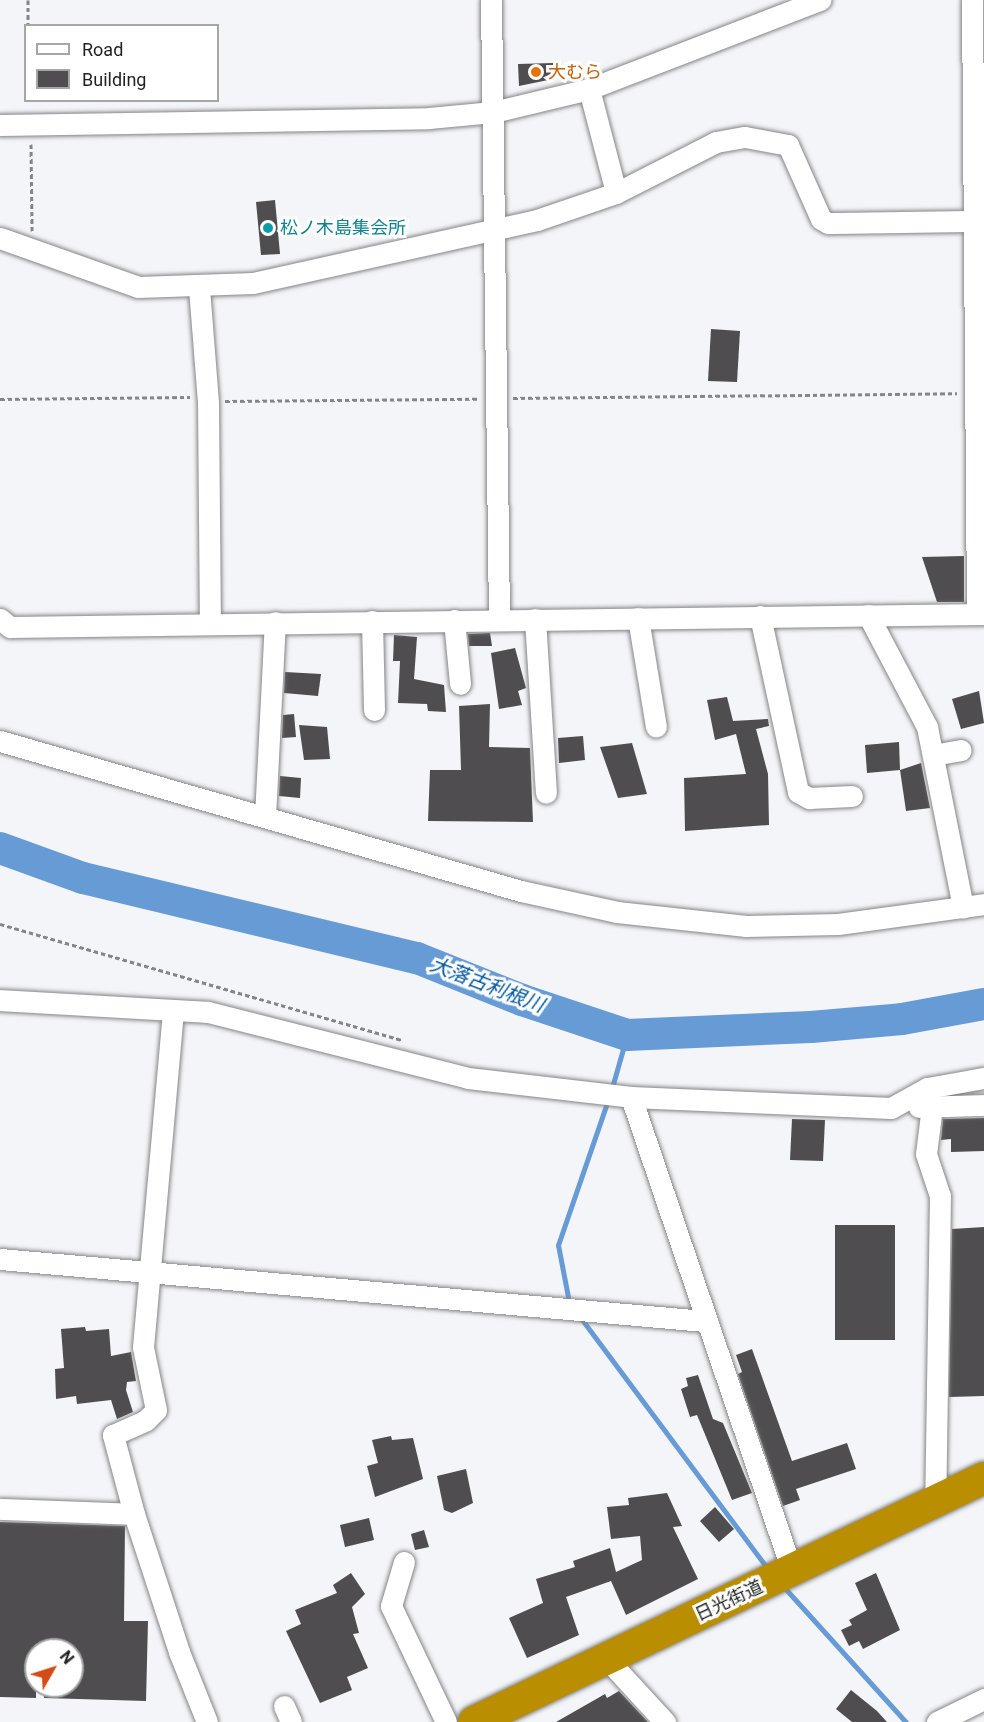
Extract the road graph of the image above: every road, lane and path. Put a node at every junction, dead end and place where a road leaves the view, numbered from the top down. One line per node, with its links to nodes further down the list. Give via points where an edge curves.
1 (28, 0): 5 (path)
2 (491, 0): 7 (street)
3 (820, 0): 6 (street)
4 (972, 0): 11 (street)
5 (28, 24)
6 (589, 89): 7 (street); 10 (street)
7 (493, 112): 8 (street, via 429,118); 12 (street)
8 (30, 124): 9 (street); 14 (path)
9 (0, 125)
10 (616, 194): 11 (street, via 716,142 745,137 788,145 821,219 828,223); 12 (street)
11 (975, 221): 16 (street)
12 (494, 228): 15 (street, via 301,276); 19 (street)
13 (0, 238): 14 (street)
14 (33, 249): 15 (street, via 138,287)
15 (199, 288): 18 (street)
16 (976, 392): 19 (path); 20 (street)
17 (0, 399): 18 (path)
18 (208, 399): 19 (path); 29 (street)
19 (496, 399): 27 (street)
20 (981, 614): 21 (street)
21 (868, 615): 22 (street); 36 (street, via 927,727)
22 (760, 616): 23 (street); 38 (street, via 798,792 808,798)
23 (638, 618): 25 (street); 33 (street)
24 (0, 619): 29 (street, via 10,627)
25 (535, 619): 27 (street); 37 (street)
26 (454, 620): 27 (street); 28 (street); 31 (street)
27 (499, 620)
28 (372, 621): 30 (street); 32 (street)
29 (210, 622): 30 (street)
30 (274, 622): 39 (street)
31 (460, 684)
32 (374, 710)
33 (656, 727)
34 (0, 741): 39 (street)
35 (961, 750): 36 (street)
36 (933, 755): 40 (street)
37 (546, 793)
38 (852, 796)
39 (265, 817): 40 (street, via 522,891 617,912 746,926 838,924)
40 (974, 906)
41 (0, 924): 44 (path)
42 (0, 1000): 43 (street)
43 (173, 1010): 46 (street, via 253,1021 468,1078); 51 (street)
44 (410, 1042)
45 (984, 1078): 49 (street, via 927,1088)
46 (631, 1097): 49 (street); 52 (street)
47 (984, 1105): 48 (street)
48 (932, 1106): 49 (street); 54 (street, via 926,1154 940,1196)
49 (891, 1108)
50 (0, 1259): 51 (street)
51 (150, 1271): 52 (street, via 485,1305); 56 (street, via 143,1347 156,1410 146,1420 113,1435)
52 (705, 1320): 58 (street)
53 (984, 1478): 54 (highway, 日光街道)
54 (935, 1502): 58 (highway, 日光街道)
55 (0, 1509): 56 (street)
56 (134, 1514): 61 (street, via 179,1652)
57 (404, 1562): 62 (street, via 391,1606)
58 (792, 1571): 59 (highway, 日光街道)
59 (607, 1659): 63 (highway, 日光街道); 64 (street)
60 (984, 1700): 65 (street)
61 (207, 1722)
62 (446, 1722)
63 (474, 1722)
64 (665, 1722)
65 (937, 1722)

